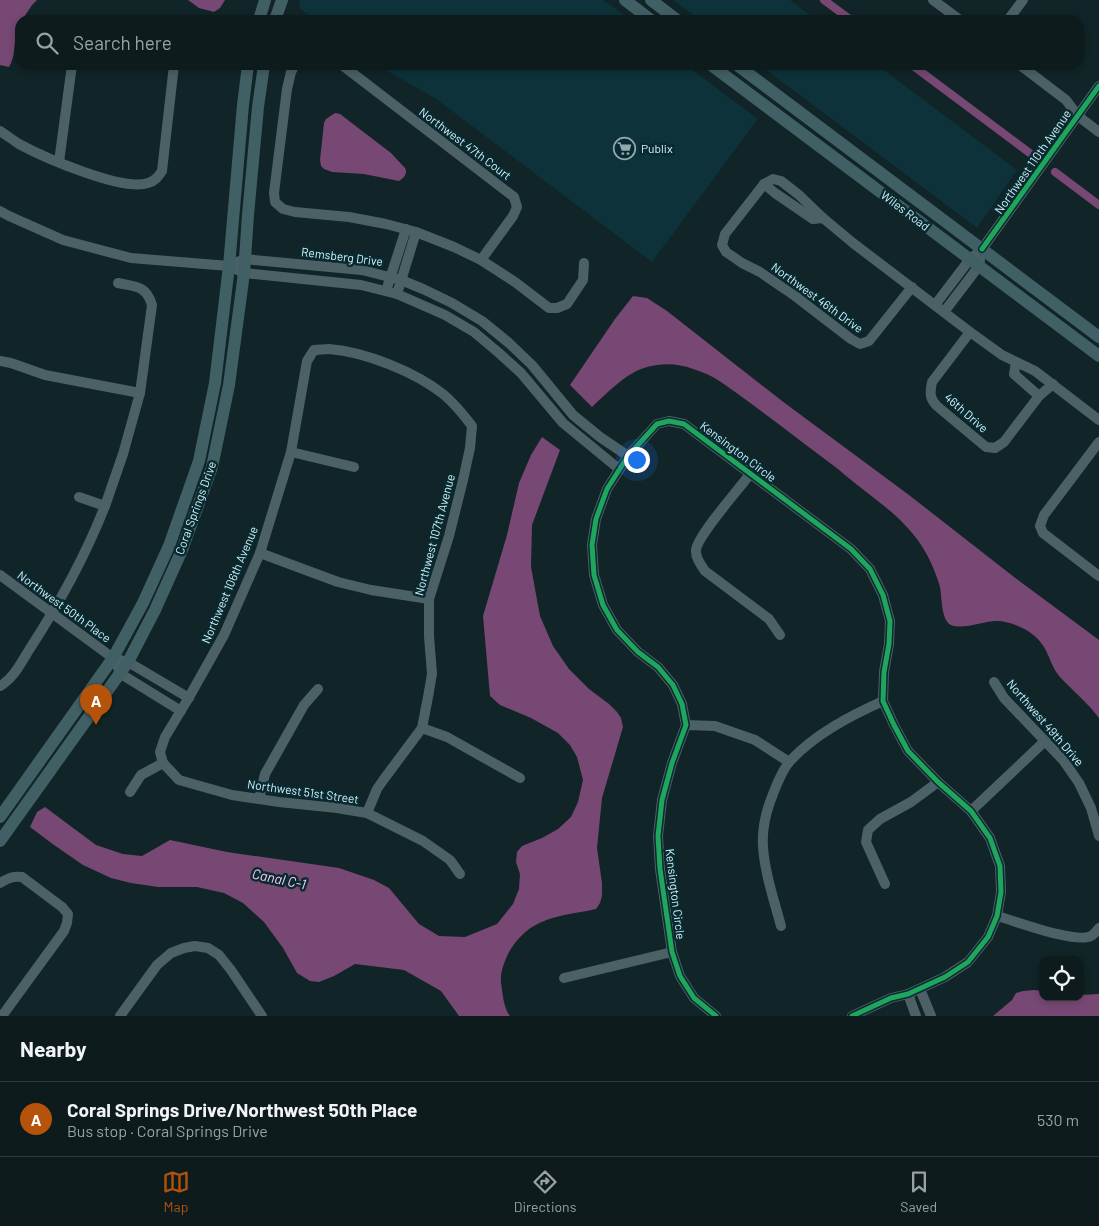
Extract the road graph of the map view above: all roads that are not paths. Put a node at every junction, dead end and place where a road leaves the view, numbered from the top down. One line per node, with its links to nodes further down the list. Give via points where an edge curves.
1 (265, 0): 7 (main road)
2 (282, 0): 8 (main road)
3 (624, 0): 9 (main road)
4 (651, 0): 10 (main road)
5 (933, 0): 11 (street)
6 (1023, 0): 12 (street)
7 (260, 15)
8 (277, 15)
9 (644, 15)
10 (670, 15)
11 (953, 15)
12 (1012, 15)
13 (71, 70): 26 (street)
14 (173, 70): 26 (street, via 162,171 156,180 146,184 126,184 87,174)
15 (247, 70): 34 (main road, Coral Springs Drive)
16 (263, 70): 30 (main road, Coral Springs Drive)
17 (292, 70): 28 (street, via 286,89 275,202 283,209 295,212 349,217)
18 (349, 70): 31 (street, Northwest 47th Court, via 514,197 517,207 513,216)
19 (718, 70): 32 (main road, Wiles Road)
20 (744, 70): 29 (main road, Wiles Road)
21 (1027, 70): 23 (street, via 1066,100)
22 (1099, 86): 23 (street, Northwest 110th Avenue)
23 (1078, 116): 25 (street); 29 (street, Northwest 110th Avenue)
24 (0, 131): 26 (street, via 19,144)
25 (1099, 132)
26 (59, 162)
27 (0, 211): 34 (street, Remsberg Drive, via 63,240 132,258)
28 (411, 231): 31 (street); 36 (street); 37 (street)
29 (982, 249): 32 (street, Northwest 110th Avenue); 45 (main road, Wiles Road)
30 (244, 259): 34 (street, Remsberg Drive); 35 (main road, Coral Springs Drive); 36 (street, Remsberg Drive, via 362,270)
31 (481, 260): 33 (street, via 549,308 567,304 583,280)
32 (974, 262): 42 (street); 43 (street); 46 (main road, Wiles Road)
33 (584, 263)
34 (229, 266): 35 (street, Remsberg Drive); 68 (main road, Coral Springs Drive, via 215,383 199,461 169,546)
35 (244, 273): 40 (street, Remsberg Drive, via 361,284); 69 (main road, Coral Springs Drive, via 229,385 212,467 182,550 156,610)
36 (390, 276): 37 (street, Remsberg Drive); 40 (street)
37 (401, 280): 41 (street); 56 (street, Remsberg Drive, via 452,303 482,321 532,365 573,415)
38 (118, 283): 50 (street, via 141,288 152,305)
39 (912, 287): 39 (street, Northwest 46th Drive, via 823,218 813,219 764,184 725,234 722,244 726,252 795,296 860,344 869,341); 42 (street)
40 (386, 291): 41 (street, Remsberg Drive)
41 (397, 294): 58 (street, Remsberg Drive, via 474,332 520,373 563,423)
42 (935, 305): 43 (street)
43 (944, 312): 44 (street)
44 (970, 332): 48 (street); 51 (street, 46th Drive, via 932,382 930,392 936,406 986,447 995,448 1004,442)
45 (1099, 337)
46 (1099, 356)
47 (0, 361): 50 (street, via 45,375)
48 (1016, 362): 49 (street); 51 (street, via 1014,374)
49 (1052, 384): 51 (street, 46th Drive); 52 (street)
50 (140, 393): 61 (street)
51 (1039, 396)
52 (1099, 420)
53 (472, 426): 55 (street, Northwest 106th Avenue, via 442,394 387,363 328,349 314,350 307,360); 65 (street, Northwest 107th Avenue, via 463,480)
54 (1099, 442): 64 (street, via 1044,515 1040,526 1043,533)
55 (291, 452): 57 (street); 62 (street, Northwest 106th Avenue)
56 (628, 456): 58 (street, Kensington Circle); 59 (street, Kensington Circle, via 657,424 669,421 684,424)
57 (354, 467)
58 (619, 469): 77 (street, Kensington Circle, via 607,489 596,519 592,545 594,575 603,605 617,630 673,685 682,704)
59 (750, 474): 67 (street, via 701,538 696,550 705,571 769,619); 75 (street, Kensington Circle, via 851,549 870,569 883,595 890,621)
60 (79, 497): 61 (street)
61 (105, 506): 66 (street)
62 (260, 553): 65 (street, via 338,582); 74 (street, Northwest 106th Avenue, via 224,635)
63 (0, 575): 66 (street, Northwest 50th Place)
64 (1099, 576)
65 (429, 599): 78 (street, Northwest 107th Avenue, via 432,674)
66 (52, 614): 68 (street, Northwest 50th Place); 72 (street, via 11,678)
67 (780, 635)
68 (113, 658): 69 (street, Northwest 50th Place); 70 (street, Northwest 50th Place); 88 (main road, Coral Springs Drive)
69 (128, 662): 70 (main road, Coral Springs Drive); 74 (street, Northwest 50th Place)
70 (121, 674): 76 (street); 90 (main road, Coral Springs Drive)
71 (994, 682): 79 (street, Northwest 49th Drive, via 1004,698)
72 (0, 686)
73 (318, 689): 85 (street, via 304,705 265,774)
74 (189, 698): 76 (street, Northwest 106th Avenue)
75 (883, 701): 80 (street, via 819,735); 83 (street, Kensington Circle, via 908,751)
76 (181, 710): 81 (street, Northwest 106th Avenue, via 165,736 160,752)
77 (686, 725): 80 (street, via 715,726 755,740); 97 (street, Kensington Circle, via 662,800 658,836)
78 (422, 728): 82 (street, via 447,737); 87 (street, Northwest 107th Avenue, via 384,778)
79 (1045, 741): 86 (street); 89 (street, Northwest 49th Drive, via 1079,783)
80 (789, 762): 95 (street, via 774,790 766,816 763,846)
81 (163, 763): 84 (street, via 141,775); 85 (street, Northwest 51st Street, via 179,780)
82 (520, 778)
83 (938, 782): 86 (street, Kensington Circle); 93 (street, via 868,830 866,842)
84 (130, 792)
85 (259, 799): 87 (street, Northwest 51st Street)
86 (971, 811): 94 (street, Kensington Circle, via 990,838 1000,866 1001,892)
87 (367, 813): 91 (street, Northwest 51st Street, via 423,841 450,860)
88 (0, 817)
89 (1099, 836)
90 (0, 841)
91 (460, 874)
92 (0, 883): 102 (street, via 14,876 22,877 68,914 64,931)
93 (885, 884)
94 (997, 916): 96 (street, via 1066,937 1091,936); 99 (street, Kensington Circle, via 988,937 968,962)
95 (781, 926)
96 (1099, 928)
97 (672, 952): 98 (street); 104 (street, Kensington Circle, via 680,976 694,998)
98 (564, 978)
99 (920, 989): 100 (street, Kensington Circle); 107 (street)
100 (908, 994): 105 (street, Kensington Circle); 106 (street)
101 (123, 1015): 103 (street, via 157,965 171,953 195,946 208,948 219,955)
102 (2, 1016)
103 (262, 1016)
104 (716, 1016)
105 (852, 1016)
106 (916, 1016)
107 (931, 1016)

